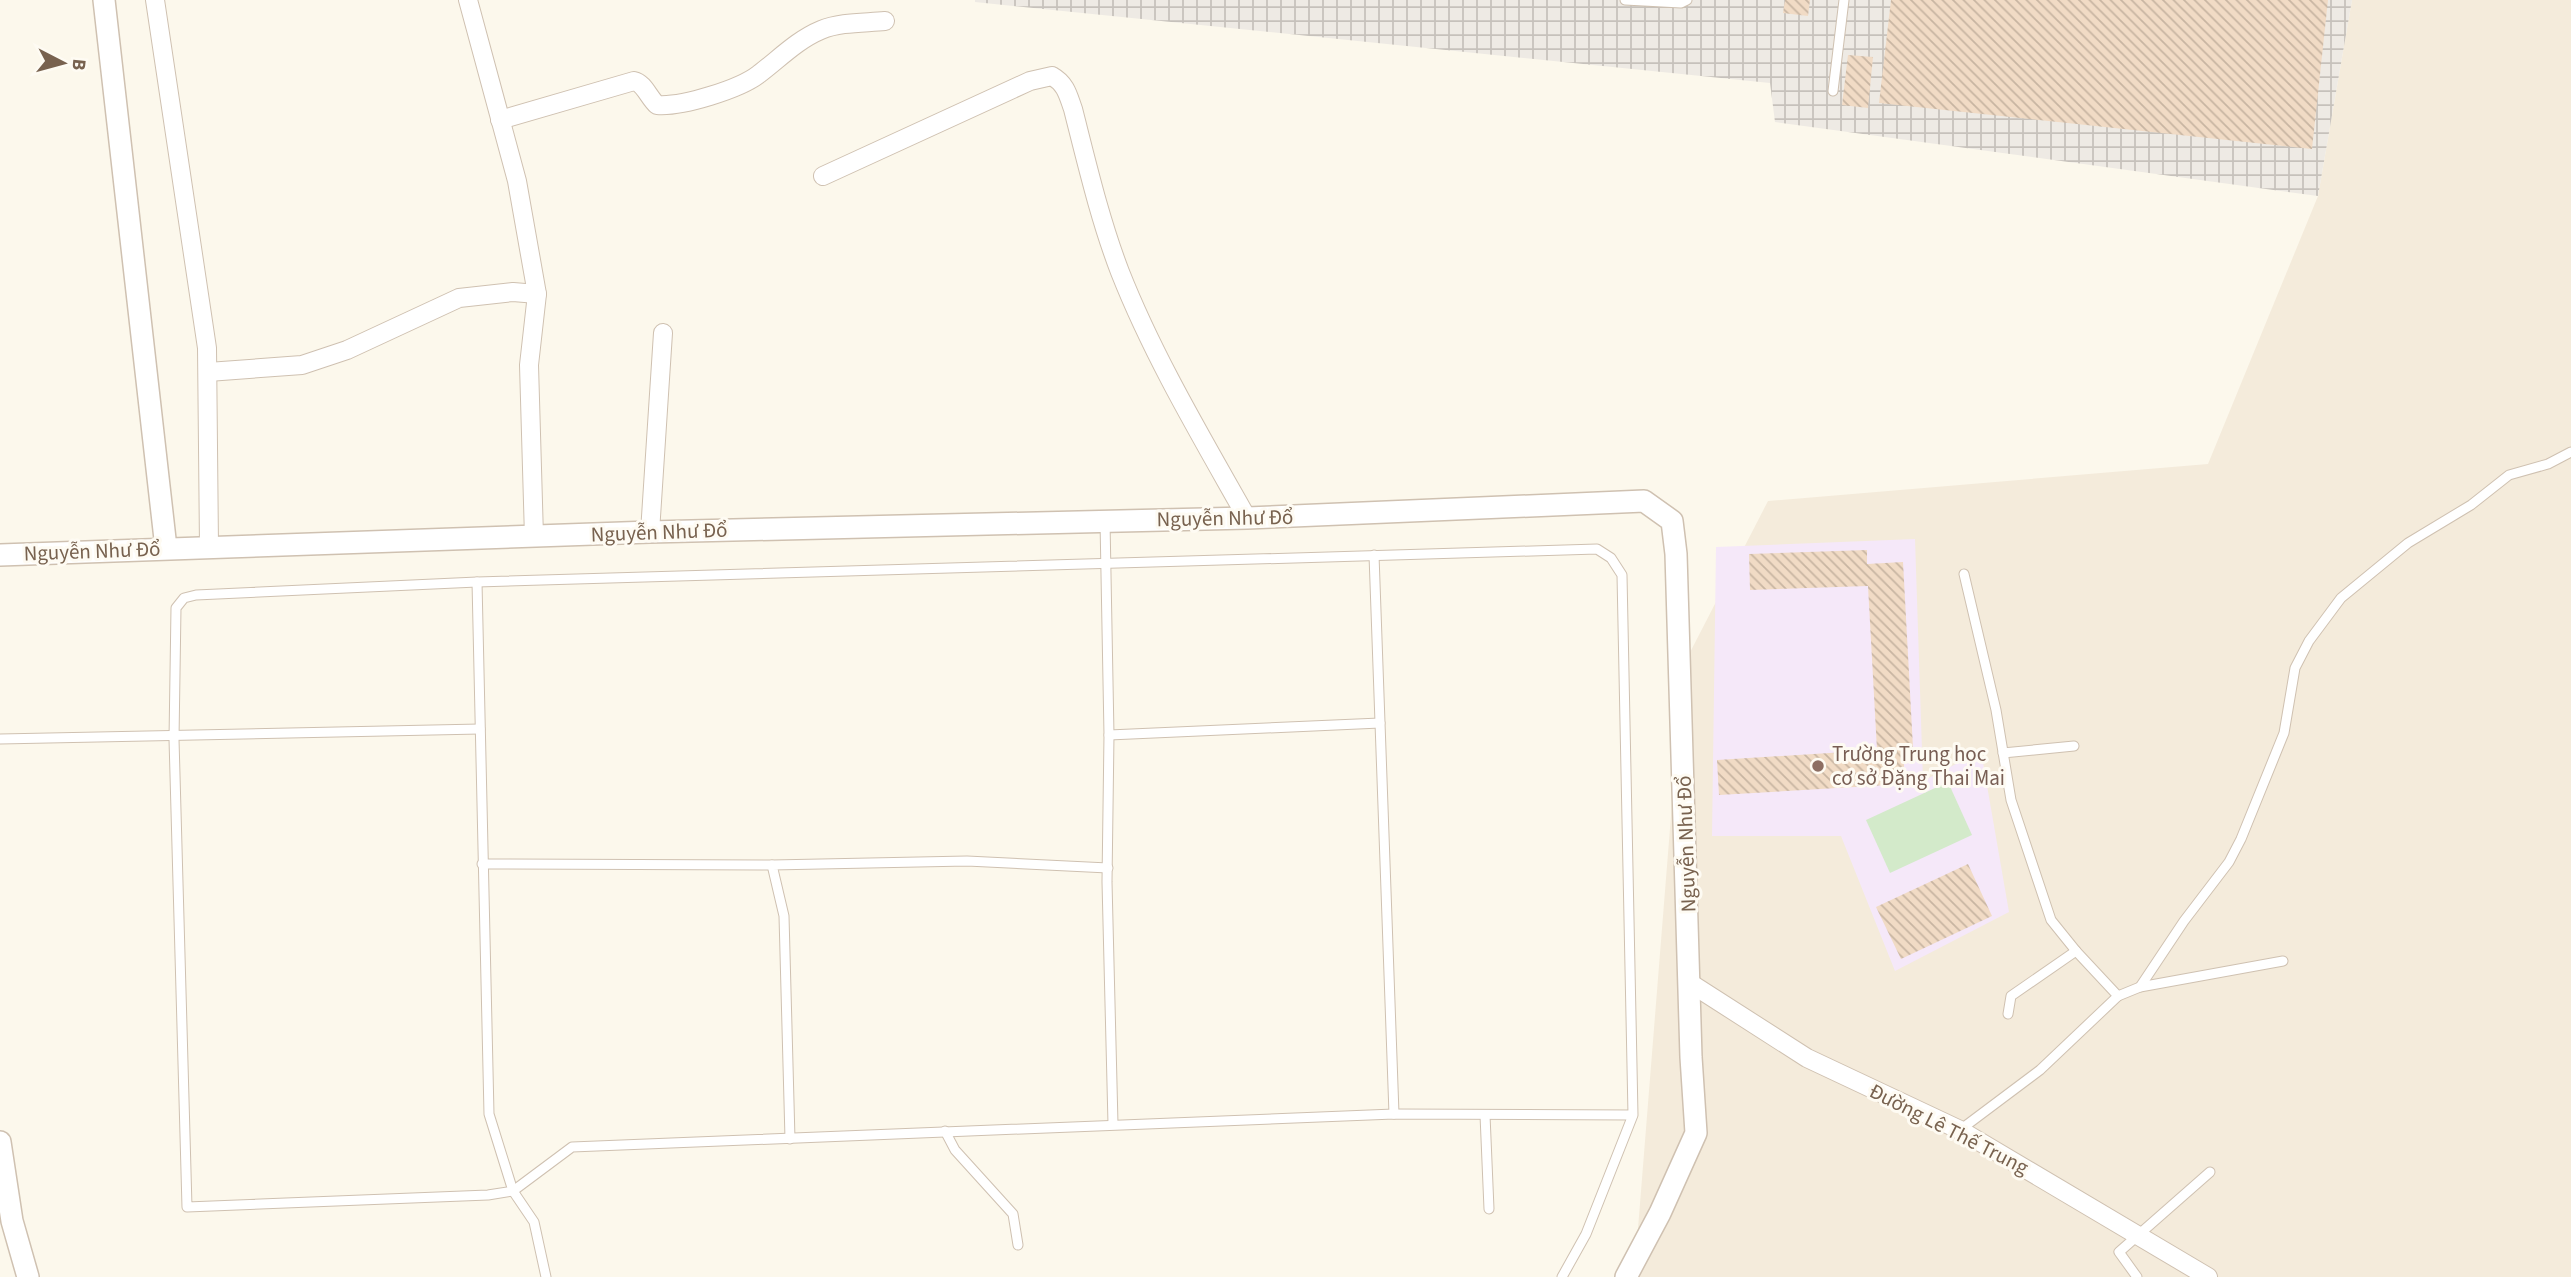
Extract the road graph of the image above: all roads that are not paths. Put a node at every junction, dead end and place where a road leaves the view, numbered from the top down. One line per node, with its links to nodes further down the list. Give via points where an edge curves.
1 (104, 0): 20 (street)
2 (155, 0): 13 (street)
3 (468, 0): 9 (street)
4 (1625, 0): 5 (lane, via 1681,4)
5 (1687, 0)
6 (1844, 0): 8 (lane)
7 (885, 21): 9 (street, via 822,30 747,83 704,99 657,105 634,81)
8 (1833, 91)
9 (500, 120): 11 (street, via 517,181)
10 (823, 176): 15 (street, via 1030,81 1052,76 1061,81 1073,109 1106,232 1137,312)
11 (537, 294): 13 (street, via 459,298 347,350 302,365); 18 (street, via 529,365)
12 (663, 333): 17 (street)
13 (208, 372): 19 (street)
14 (2571, 452): 39 (lane, via 2509,475 2471,505 2408,543 2341,598 2295,668 2282,740 2241,839)
15 (1247, 518): 16 (street, Nguyễn Như Đổ); 38 (street, Nguyễn Như Đổ, via 1644,502 1672,521)
16 (1105, 520): 17 (street, Nguyễn Như Đổ); 23 (lane)
17 (650, 532): 18 (street, Nguyễn Như Đổ)
18 (534, 537): 19 (street, Nguyễn Như Đổ)
19 (208, 546): 20 (street, Nguyễn Như Đổ)
20 (166, 548): 21 (street, Nguyễn Như Đổ)
21 (0, 555)
22 (1374, 555): 23 (lane); 26 (lane); 44 (lane, via 1597,549 1611,558 1622,575)
23 (1105, 563): 25 (lane); 29 (lane)
24 (1964, 574): 32 (lane)
25 (477, 582): 27 (lane); 28 (lane, via 184,598 176,608)
26 (1380, 723): 29 (lane); 42 (lane)
27 (480, 729): 28 (lane); 33 (lane)
28 (174, 735): 30 (lane); 51 (lane, via 187,1207)
29 (1109, 735): 35 (lane)
30 (0, 738)
31 (2074, 746): 32 (lane)
32 (2003, 753): 36 (lane, via 2011,800 2051,920)
33 (482, 864): 34 (lane); 51 (lane, via 489,1114)
34 (772, 865): 35 (lane, via 967,861); 48 (lane, via 784,916)
35 (1108, 868): 45 (lane)
36 (2076, 951): 40 (lane); 41 (lane, via 2011,996)
37 (2283, 961): 39 (lane)
38 (1690, 983): 46 (street, Đường Lê Thế Trung, via 1808,1058); 58 (street, Nguyễn Như Đổ, via 1696,1133)
39 (2140, 987): 40 (lane)
40 (2118, 996): 46 (lane, via 2040,1070)
41 (2008, 1014)
42 (1394, 1114): 43 (lane); 45 (lane)
43 (1485, 1115): 44 (lane); 52 (lane)
44 (1633, 1115): 57 (lane, via 1586,1234)
45 (1113, 1124): 47 (lane)
46 (1960, 1130): 53 (street, Đường Lê Thế Trung)
47 (945, 1131): 48 (lane); 54 (lane, via 955,1150 1013,1214)
48 (790, 1139): 51 (lane, via 572,1147)
49 (0, 1142): 55 (street, via 12,1221)
50 (2210, 1172): 53 (lane)
51 (513, 1191): 56 (lane, via 534,1222)
52 (1489, 1209)
53 (2139, 1235): 59 (lane, via 2119,1252); 60 (street, Đường Lê Thế Trung)
54 (1018, 1245)
55 (28, 1277)
56 (546, 1277)
57 (1562, 1277)
58 (1626, 1277)
59 (2137, 1277)
60 (2207, 1277)

